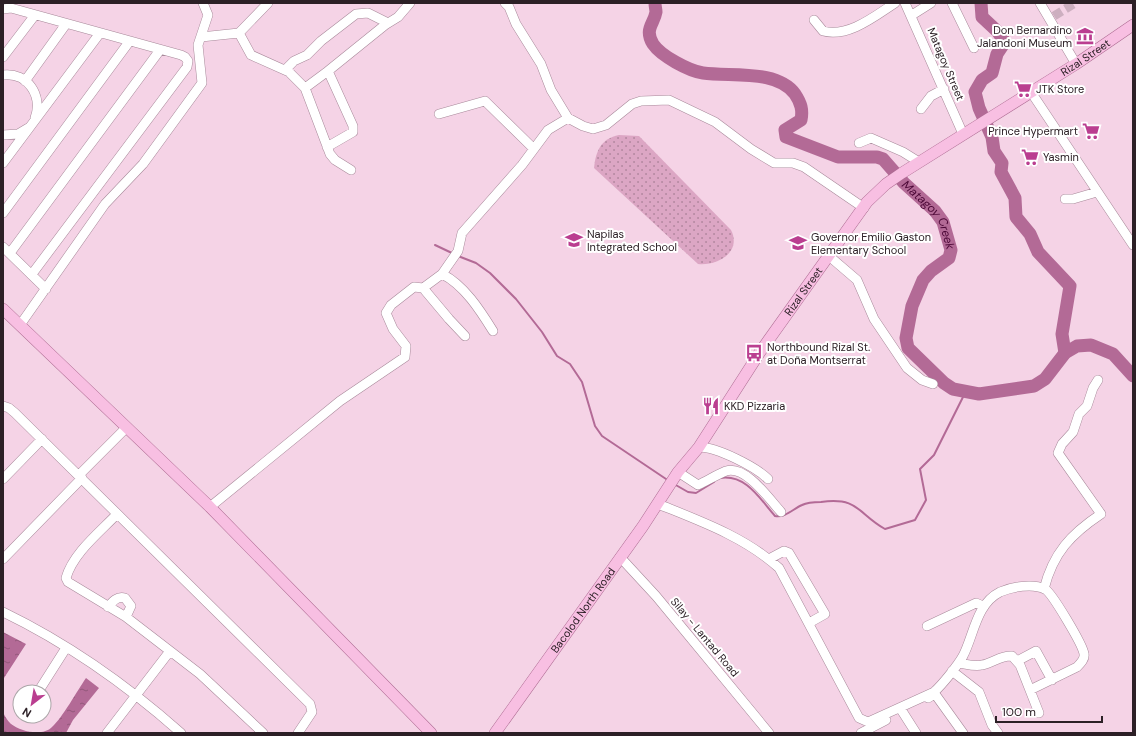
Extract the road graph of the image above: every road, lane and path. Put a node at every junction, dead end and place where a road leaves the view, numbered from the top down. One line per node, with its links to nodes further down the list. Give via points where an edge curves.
1 (203, 3): 19 (street, via 208,15)
2 (268, 3): 18 (street)
3 (410, 3): 14 (street, via 404,12)
4 (505, 3): 34 (street, via 541,64 551,90)
5 (894, 3): 13 (street, via 853,28 835,33 823,31)
6 (905, 3): 12 (street, Matagoy Street)
7 (931, 3): 12 (street)
8 (952, 3): 21 (street)
9 (1040, 3): 24 (street, via 1051,17)
10 (3, 8): 11 (street)
11 (35, 15): 15 (street); 23 (street)
12 (912, 15): 30 (street, Matagoy Street)
13 (814, 20)
14 (388, 23): 25 (street, via 368,13 356,14); 26 (street)
15 (66, 24): 17 (street); 28 (street)
16 (1133, 25): 24 (main road, Rizal Street)
17 (100, 33): 20 (street); 35 (street)
18 (239, 33): 19 (street); 25 (street, via 252,55)
19 (199, 41): 54 (street, via 198,56 202,83 143,164 105,204)
20 (128, 42): 22 (street); 47 (street)
21 (974, 48)
22 (160, 50): 49 (street); 51 (street, via 185,57 188,61 187,67)
23 (3, 58)
24 (1076, 64): 31 (main road, Rizal Street)
25 (285, 70): 29 (street)
26 (328, 71): 29 (street); 39 (street, via 354,129)
27 (3, 75): 28 (street, via 14,75)
28 (25, 81): 35 (street, via 35,91 38,102)
29 (305, 88): 39 (street)
30 (944, 89): 32 (street, via 931,96); 36 (street, Matagoy Street)
31 (1031, 92): 36 (main road, Rizal Street); 44 (street)
32 (921, 109)
33 (439, 114): 40 (street, via 485,101)
34 (568, 118): 40 (street, via 548,130); 46 (street, via 593,129 606,125 632,104 668,100 715,122 774,163 804,166)
35 (34, 122): 37 (street, via 18,134); 42 (street)
36 (963, 134): 41 (main road, Rizal Street)
37 (3, 135)
38 (859, 143): 41 (street, via 871,138)
39 (327, 148): 43 (street, via 335,160)
40 (534, 149): 52 (street, via 462,233 458,251)
41 (918, 162): 46 (main road, Rizal Street, via 886,184)
42 (3, 163)
43 (351, 170)
44 (1097, 192): 45 (street); 48 (street)
45 (1065, 199)
46 (864, 208): 50 (main road, Rizal Street)
47 (3, 213)
48 (1133, 245)
49 (6, 250): 51 (street)
50 (829, 256): 60 (street, via 857,280 874,319 907,368 922,380); 64 (main road, Rizal Street, via 760,352)
51 (32, 274): 54 (street)
52 (442, 274): 53 (street); 57 (street, via 459,286 480,310)
53 (423, 288): 58 (street); 71 (street, via 414,287 391,305 386,313 393,329 406,346 405,357 340,401)
54 (46, 289): 56 (street)
55 (3, 309): 56 (main road)
56 (20, 325): 62 (main road)
57 (493, 331)
58 (466, 336)
59 (1098, 380): 77 (street, via 1087,406 1079,414 1073,432 1058,453 1101,514 1071,536 1052,563)
60 (933, 384)
61 (3, 406): 63 (street, via 12,410)
62 (126, 428): 66 (street); 71 (main road)
63 (42, 439): 66 (street); 67 (street)
64 (700, 447): 65 (main road, Rizal Street); 68 (street, via 708,447 745,463 761,471)
65 (677, 474): 69 (main road, Rizal Street); 72 (street, via 698,485 727,471 738,471 753,481)
66 (80, 476): 73 (street); 74 (street)
67 (3, 479)
68 (768, 479)
69 (669, 486): 70 (main road, Bacolod North Road)
70 (658, 504): 75 (main road, Bacolod North Road); 76 (street, via 712,526 762,552)
71 (210, 507): 102 (main road)
72 (781, 512)
73 (117, 514): 79 (street, via 82,551 66,578 72,586); 101 (street, via 310,704 312,712)
74 (3, 558)
75 (620, 558): 103 (main road, Bacolod North Road); 104 (street, Silay - Lantad Road, via 656,596)
76 (770, 559): 82 (street, via 779,568); 82 (street, via 784,551 789,553 825,614)
77 (1044, 589): 78 (street, via 1010,588 992,597); 91 (street, via 1059,605 1084,652 1077,667)
78 (984, 606): 83 (street, via 976,603); 89 (street)
79 (108, 607): 81 (street); 81 (street, via 115,599 126,598 131,606)
80 (3, 612): 85 (street)
81 (126, 618): 86 (street)
82 (809, 623): 90 (street, via 859,718 864,722 934,692)
83 (927, 626)
84 (1045, 646): 87 (street)
85 (66, 648): 92 (street); 94 (street)
86 (170, 651): 94 (street); 100 (street, via 200,674)
87 (1036, 651): 88 (street); 91 (street)
88 (1017, 661): 89 (street, via 1012,656 1005,655 982,665); 93 (street)
89 (959, 663): 90 (street)
90 (952, 671): 107 (street, via 979,692)
91 (1052, 680): 93 (street)
92 (43, 684)
93 (1030, 690): 96 (street)
94 (136, 694): 98 (street); 99 (street)
95 (902, 711): 97 (street); 105 (street); 106 (street, via 935,694)
96 (1039, 713)
97 (864, 732)
98 (107, 733)
99 (181, 733)
100 (263, 733)
101 (298, 733)
102 (431, 733)
103 (495, 733)
104 (769, 733)
105 (916, 733)
106 (963, 733)
107 (998, 733)

